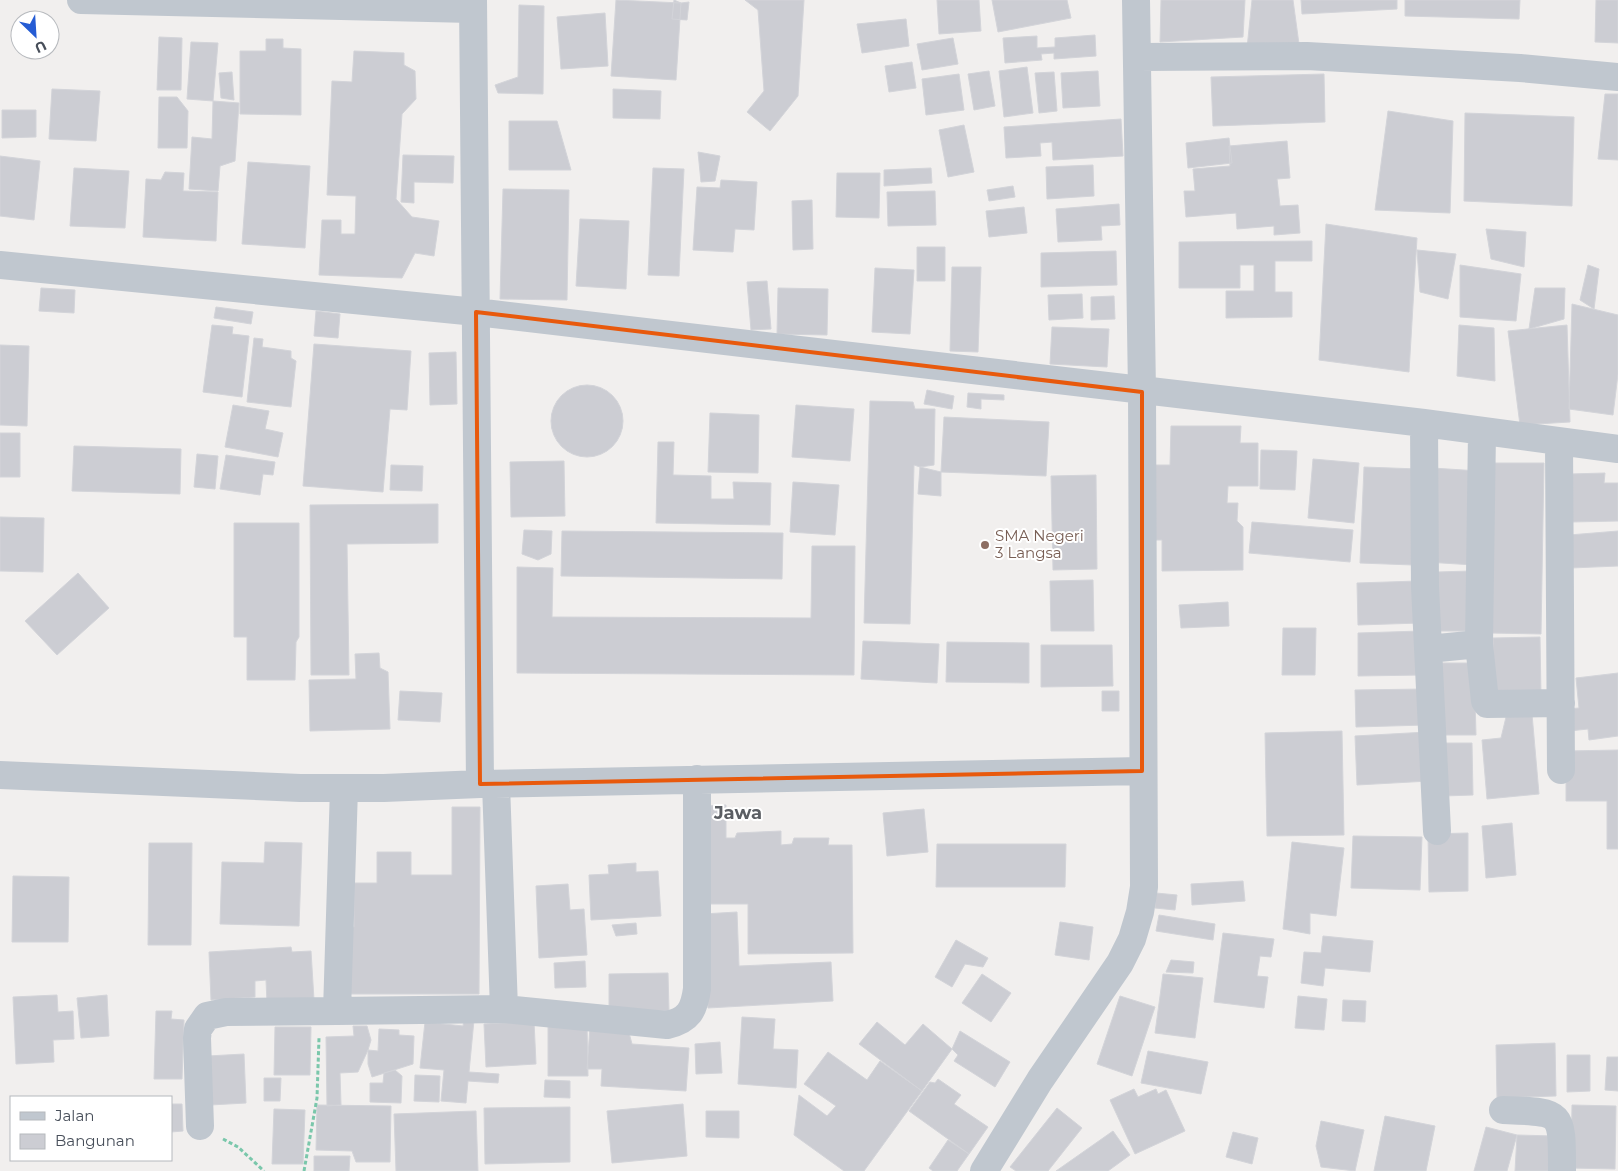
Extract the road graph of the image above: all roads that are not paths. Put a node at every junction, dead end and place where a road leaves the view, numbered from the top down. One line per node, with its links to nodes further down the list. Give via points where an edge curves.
1 (81, 0): 3 (street)
2 (1136, 0): 4 (street)
3 (472, 4): 7 (street)
4 (1138, 57): 5 (street, via 1307,56); 8 (street)
5 (1618, 77)
6 (0, 264): 7 (street)
7 (476, 312): 8 (street); 20 (street)
8 (1142, 392): 9 (street); 17 (street)
9 (1424, 423): 10 (street); 14 (street)
10 (1482, 432): 11 (street); 13 (street)
11 (1559, 442): 12 (street); 15 (street)
12 (1618, 449)
13 (1479, 644): 14 (street); 15 (street, via 1485,701 1488,704)
14 (1428, 649): 22 (street)
15 (1561, 703): 16 (street)
16 (1561, 770)
17 (1142, 771): 19 (street); 27 (street, via 1144,886 1132,939 1120,963 1040,1080)
18 (0, 775): 21 (street)
19 (697, 779): 20 (street); 23 (street, via 697,989 693,1010 688,1016 667,1025)
20 (488, 784): 21 (street); 23 (street)
21 (344, 788): 24 (street)
22 (1437, 831)
23 (504, 1009): 24 (street)
24 (328, 1012): 26 (street, via 217,1013 207,1016 201,1022 197,1038)
25 (1503, 1110): 28 (street, via 1543,1112 1559,1122 1562,1130)
26 (200, 1126)
27 (984, 1171)
28 (1562, 1171)

